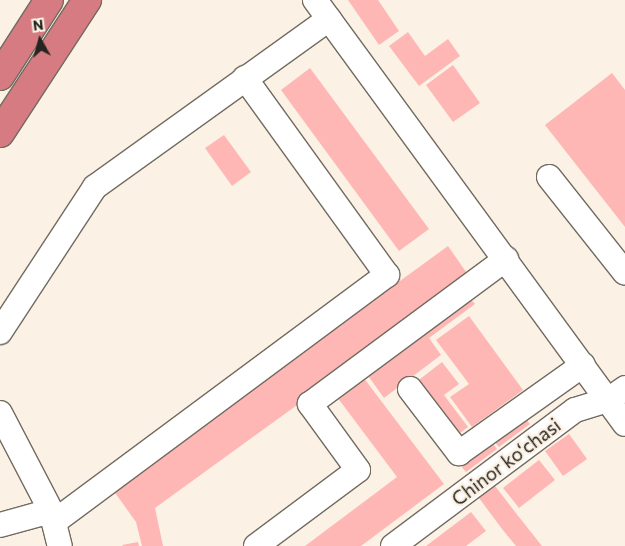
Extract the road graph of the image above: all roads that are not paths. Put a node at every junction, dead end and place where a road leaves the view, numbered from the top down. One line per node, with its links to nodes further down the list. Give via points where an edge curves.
1 (50, 0): 5 (highway)
2 (87, 0): 7 (highway)
3 (315, 0): 4 (street)
4 (329, 19): 6 (street); 9 (street)
5 (0, 76)
6 (245, 78): 11 (street, via 95,187); 17 (street, via 387,275)
7 (0, 133)
8 (549, 177): 10 (street)
9 (506, 259): 12 (street); 20 (street, via 310,404 358,470)
10 (625, 273)
11 (0, 332)
12 (583, 365): 13 (street, via 459,453); 14 (street)
13 (410, 388)
14 (617, 394): 16 (street); 21 (street, Chinor ko‘chasi, via 575,410)
15 (0, 413): 17 (street)
16 (625, 424)
17 (52, 517): 18 (street); 19 (street)
18 (0, 525)
19 (60, 546)
20 (256, 546)
21 (393, 546)

